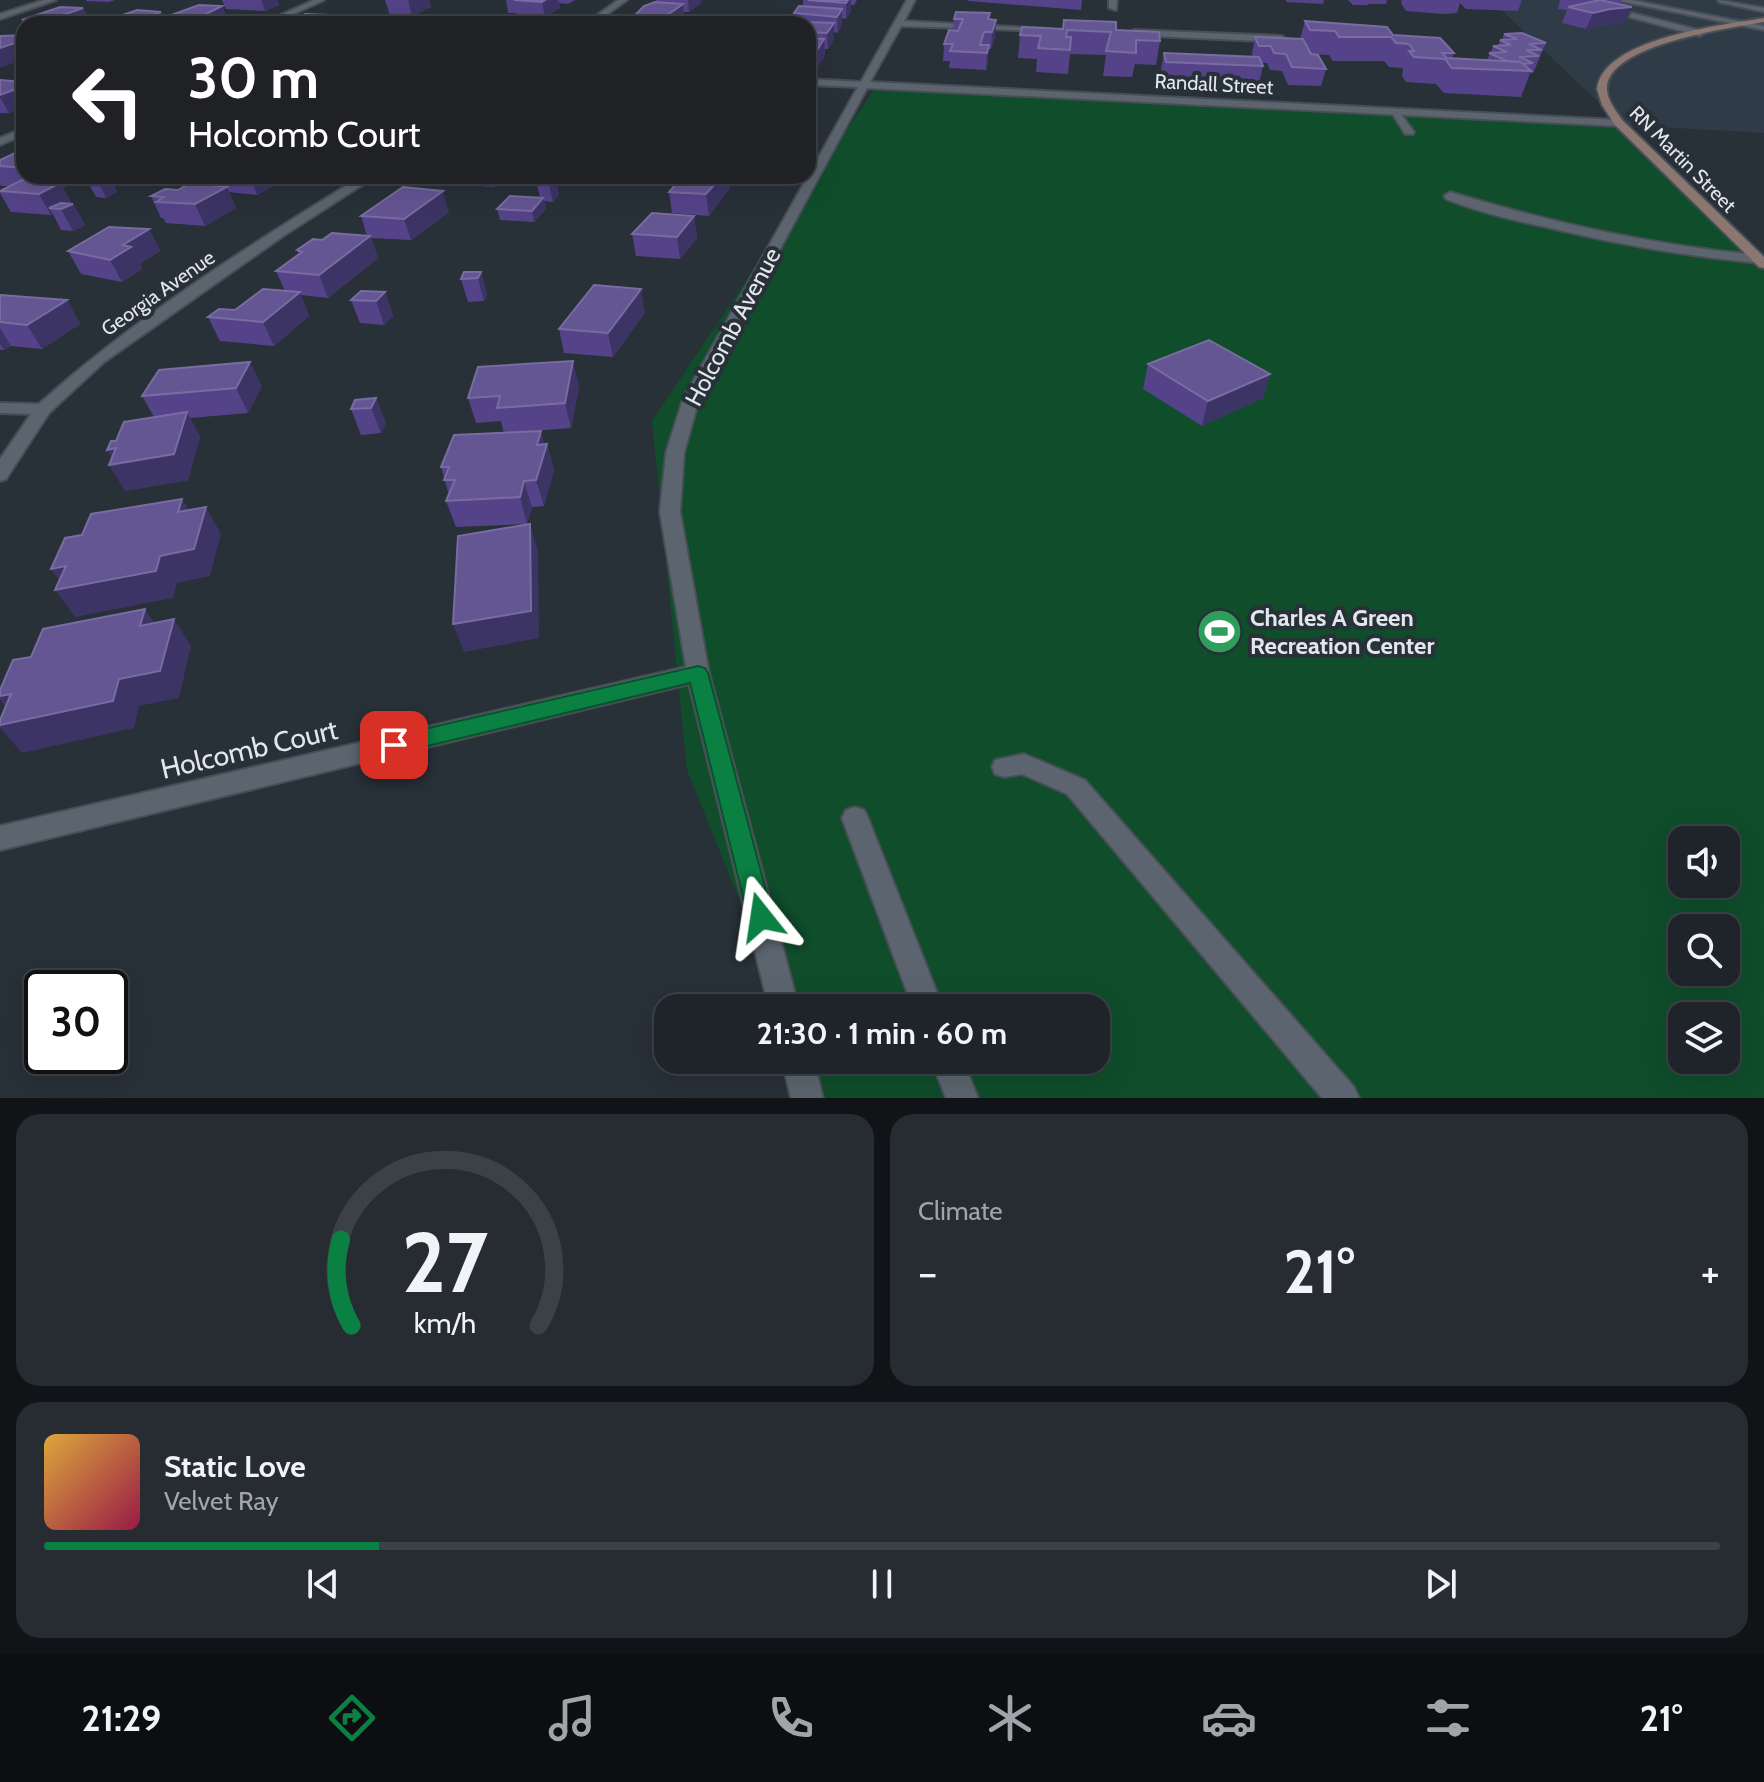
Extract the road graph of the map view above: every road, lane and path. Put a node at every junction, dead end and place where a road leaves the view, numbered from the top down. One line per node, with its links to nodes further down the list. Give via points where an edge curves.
1 (52, 0): 11 (street)
2 (320, 0): 9 (street)
3 (623, 0): 10 (street)
4 (911, 0): 13 (street, Holcomb Avenue)
5 (1619, 0): 14 (street)
6 (1722, 0): 7 (street)
7 (1764, 10)
8 (1632, 15): 18 (street)
9 (283, 16)
10 (600, 16)
11 (0, 17)
12 (1764, 20): 14 (street, RN Martin Street)
13 (899, 23): 16 (street); 21 (street, Holcomb Avenue)
14 (1744, 24): 15 (street); 18 (street, RN Martin Street)
15 (1764, 28)
16 (1056, 30)
17 (1119, 32): 19 (street)
18 (1700, 33): 23 (street, RN Martin Street, via 1658,43 1608,70 1602,85 1605,103)
19 (1292, 40)
20 (816, 82): 21 (street, Randall Street)
21 (864, 85): 22 (street, Randall Street); 25 (street, Holcomb Avenue)
22 (1394, 112): 23 (street, Randall Street); 24 (street)
23 (1619, 123): 29 (street, RN Martin Street)
24 (1409, 132)
25 (816, 172)
26 (357, 184): 31 (street, Georgia Avenue, via 98,359)
27 (809, 184): 33 (street, Holcomb Avenue, via 691,399 675,453 670,512)
28 (1450, 196): 29 (street, via 1574,230)
29 (1761, 262)
30 (0, 408): 31 (street)
31 (43, 409): 32 (street, Georgia Avenue)
32 (0, 475)
33 (698, 673): 36 (street, Holcomb Court); 37 (street, Holcomb Avenue)
34 (1004, 767): 43 (street, via 1024,764 1076,787)
35 (855, 818): 38 (street)
36 (0, 838)
37 (780, 994)
38 (923, 994)
39 (801, 1074): 41 (street)
40 (953, 1074): 42 (street)
41 (807, 1098)
42 (962, 1098)
43 (1343, 1098)

